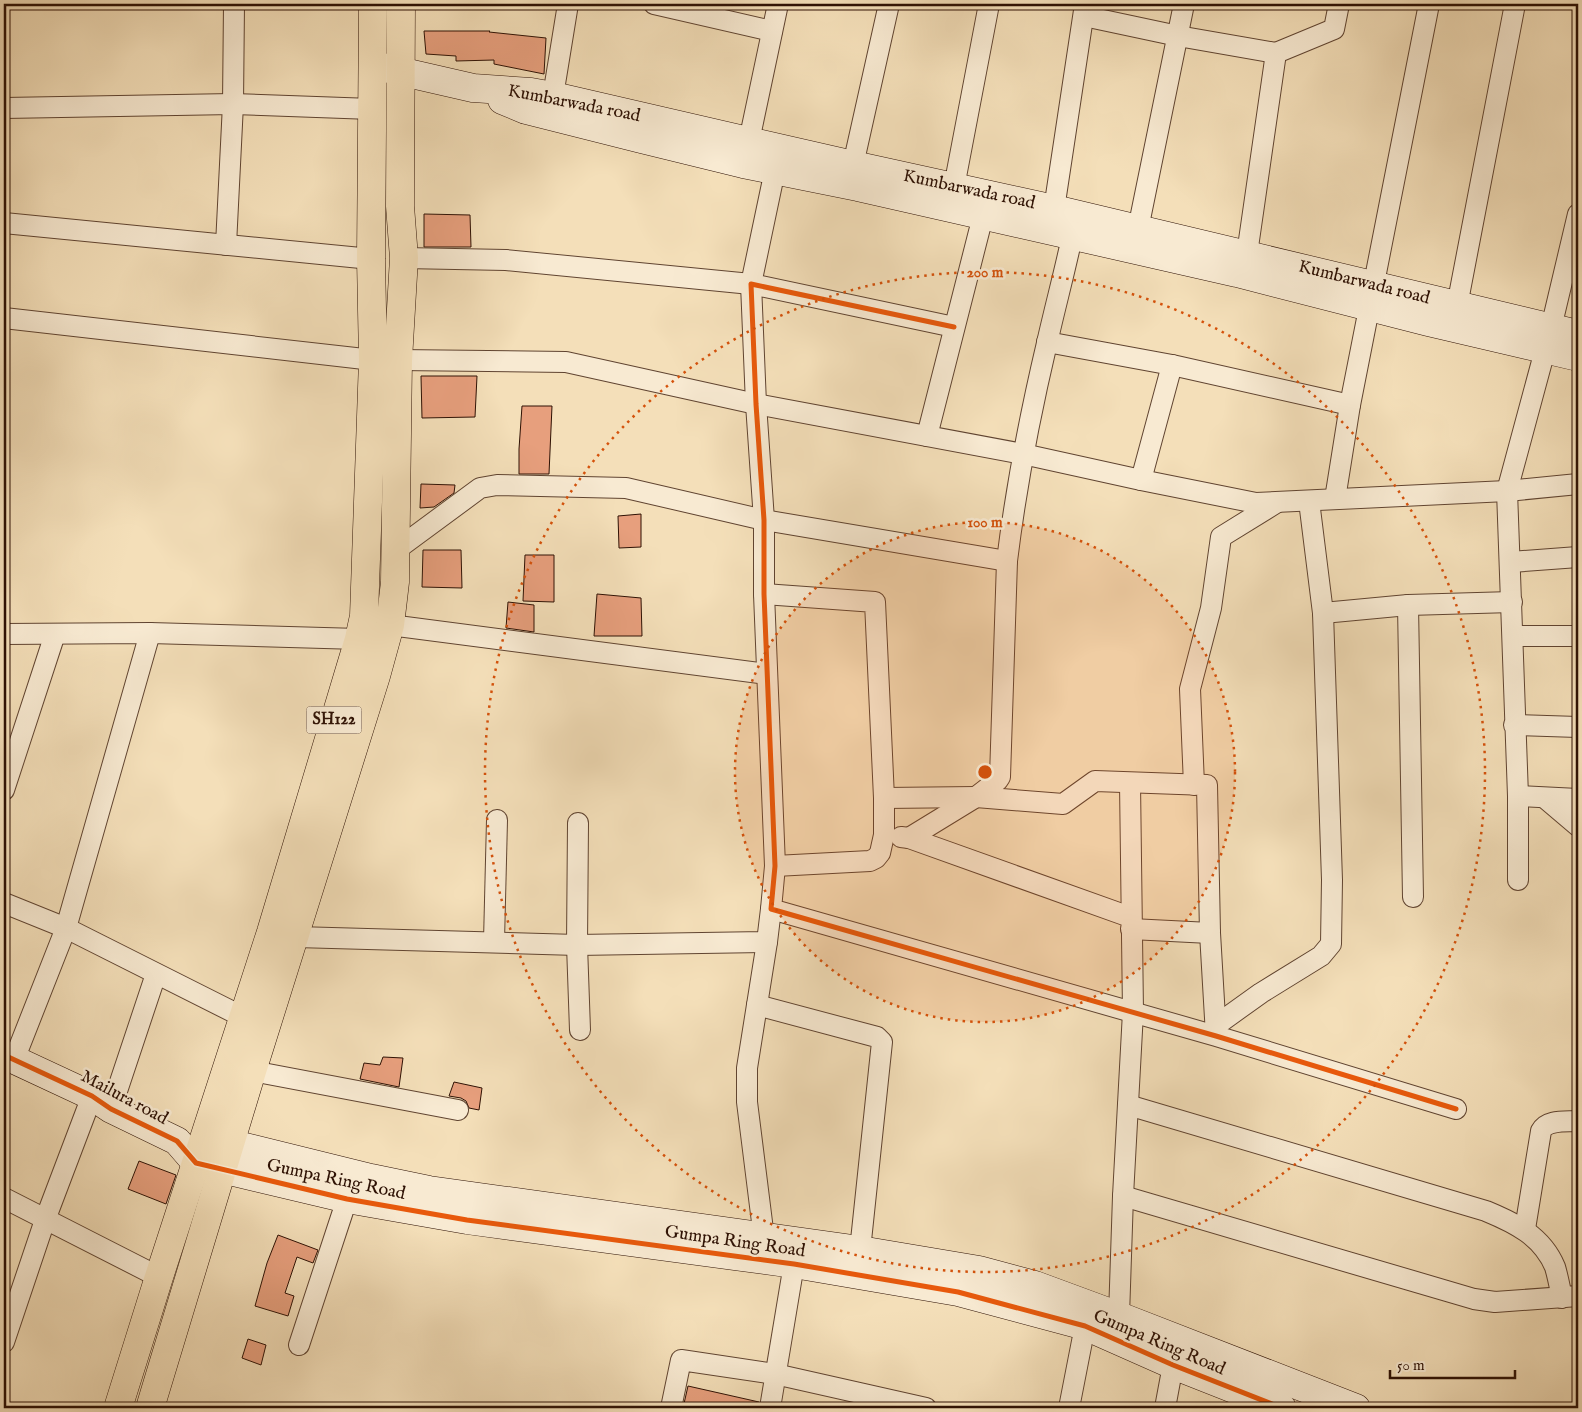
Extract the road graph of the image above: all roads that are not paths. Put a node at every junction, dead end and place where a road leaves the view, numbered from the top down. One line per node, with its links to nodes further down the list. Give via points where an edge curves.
1 (234, 4): 21 (street)
2 (373, 4): 17 (main road, SH122)
3 (401, 4): 18 (main road)
4 (568, 4): 20 (street)
5 (654, 4): 14 (street)
6 (778, 4): 14 (street)
7 (889, 4): 25 (street)
8 (989, 4): 27 (street)
9 (1184, 4): 15 (street)
10 (1339, 4): 16 (street, via 1334,28)
11 (1429, 4): 38 (street)
12 (1515, 4): 39 (street)
13 (1084, 10): 15 (street); 30 (street)
14 (772, 31): 24 (street)
15 (1178, 36): 16 (street); 32 (street)
16 (1276, 53): 34 (street)
17 (373, 65): 18 (street); 23 (main road, SH122)
18 (400, 71): 19 (street); 35 (main road, via 400,206)
19 (473, 88): 20 (street, Kumbarwada road); 26 (street, Kumbarwada road, via 526,110)
20 (553, 96): 24 (street, Kumbarwada road)
21 (233, 104): 22 (street); 23 (street); 33 (street)
22 (4, 108)
23 (372, 109): 36 (main road, SH122)
24 (749, 141): 25 (street, Kumbarwada road)
25 (852, 165): 27 (street, Kumbarwada road)
26 (775, 170): 29 (street, Kumbarwada road); 37 (street)
27 (954, 187): 30 (street, Kumbarwada road)
28 (1578, 214): 43 (street)
29 (983, 216): 30 (street, Kumbarwada road); 41 (street)
30 (1068, 220): 32 (street, Kumbarwada road); 38 (street, Kumbarwada road, via 1237,273); 44 (street)
31 (4, 223): 33 (street)
32 (1138, 229): 34 (street, Kumbarwada road)
33 (226, 245): 36 (street)
34 (1247, 254): 38 (street, Kumbarwada road)
35 (404, 258): 37 (street, via 506,260); 46 (main road)
36 (371, 259): 46 (main road, SH122)
37 (751, 284): 41 (street); 48 (street)
38 (1371, 296): 39 (street, Kumbarwada road); 43 (street, Kumbarwada road, via 1428,322); 49 (street)
39 (1457, 306): 43 (street, Kumbarwada road)
40 (4, 318): 46 (street)
41 (954, 327): 50 (street)
42 (1578, 334): 43 (street, Kumbarwada road)
43 (1548, 339): 45 (street, Kumbarwada road); 54 (street)
44 (1047, 342): 47 (street); 51 (street)
45 (1578, 357)
46 (386, 360): 48 (street, via 566,362); 59 (main road); 73 (main road, SH122, via 366,598)
47 (1172, 365): 49 (street); 52 (street)
48 (756, 404): 50 (street); 58 (street)
49 (1350, 405): 55 (street)
50 (928, 436): 51 (street)
51 (1023, 454): 52 (street); 61 (street)
52 (1141, 480): 57 (street, via 1256,503)
53 (1578, 484): 54 (street)
54 (1508, 491): 55 (street); 62 (street)
55 (1335, 499): 56 (street)
56 (1309, 501): 57 (street); 66 (street)
57 (1278, 502): 78 (street, via 1221,537 1211,608 1190,688)
58 (764, 520): 59 (street, via 626,488 497,485 480,488); 61 (street); 63 (street)
59 (396, 550): 67 (main road, via 396,582)
60 (1578, 557): 62 (street)
61 (1007, 561): 81 (street, via 1001,774)
62 (1511, 562): 64 (street)
63 (764, 594): 74 (street); 82 (street, via 875,602)
64 (1512, 602): 65 (street); 71 (street)
65 (1408, 606): 66 (street); 92 (street)
66 (1323, 613): 107 (street, via 1332,880 1331,944 1321,956 1261,993)
67 (390, 625): 74 (street); 98 (main road)
68 (150, 633): 70 (street); 73 (street); 96 (street)
69 (4, 634): 70 (street)
70 (55, 634): 79 (street)
71 (1513, 636): 72 (street); 75 (street)
72 (1578, 636)
73 (359, 639): 105 (main road, SH122)
74 (767, 674): 90 (street)
75 (1514, 725): 76 (street); 80 (street)
76 (1578, 727)
77 (1130, 783): 78 (street); 81 (street, via 1096,782 1063,804); 95 (street)
78 (1194, 785): 97 (street, via 1207,785)
79 (4, 790)
80 (1518, 796): 83 (street); 91 (street)
81 (976, 797): 82 (street); 89 (street)
82 (884, 798): 88 (street)
83 (1545, 798): 84 (street); 87 (street)
84 (1578, 799)
85 (497, 820): 99 (street)
86 (578, 823): 101 (street)
87 (1578, 826)
88 (884, 836): 89 (street); 90 (street, via 880,853 870,861)
89 (909, 838): 95 (street)
90 (775, 866): 94 (street)
91 (1518, 880)
92 (1413, 897)
93 (4, 903): 96 (street)
94 (771, 909): 100 (street); 104 (street)
95 (1130, 923): 97 (street); 104 (street)
96 (66, 928): 102 (street); 108 (street)
97 (1210, 933): 107 (street)
98 (296, 937): 99 (street); 109 (main road)
99 (494, 941): 101 (street)
100 (767, 942): 101 (street); 103 (street)
101 (577, 945): 106 (street)
102 (156, 974): 105 (street); 110 (street)
103 (757, 1005): 124 (street, via 746,1068 746,1102); 125 (street, via 877,1037 882,1042)
104 (1132, 1012): 107 (street); 111 (street)
105 (243, 1017): 115 (main road, SH122)
106 (580, 1030)
107 (1216, 1031): 112 (street)
108 (9, 1057): 110 (street, Mailura road)
109 (252, 1072): 113 (street); 117 (main road)
110 (102, 1102): 116 (street, Mailura road); 122 (street)
111 (1128, 1105): 119 (street); 123 (street, via 1486,1211)
112 (1456, 1109)
113 (458, 1110)
114 (1578, 1120): 123 (street, via 1549,1123 1542,1127)
115 (204, 1137): 116 (street, Gumpa Ring Road); 117 (street, Gumpa Ring Road); 118 (main road, SH122)
116 (177, 1141): 118 (street)
117 (227, 1156): 118 (street, Gumpa Ring Road); 121 (street, Gumpa Ring Road); 124 (street, Gumpa Ring Road, via 429,1190); 138 (main road)
118 (196, 1163): 127 (main road, SH122)
119 (1123, 1196): 128 (street, via 1474,1299 1495,1302); 129 (street)
120 (4, 1198): 122 (street)
121 (347, 1199): 126 (street, Gumpa Ring Road, via 467,1220); 132 (street)
122 (45, 1220): 127 (street); 131 (street)
123 (1525, 1229): 128 (street, via 1550,1258)
124 (764, 1238): 125 (street, Gumpa Ring Road)
125 (860, 1250): 129 (street, Gumpa Ring Road, via 979,1270 1035,1285)
126 (794, 1264): 130 (street, Gumpa Ring Road, via 958,1292); 134 (street)
127 (159, 1276): 137 (main road, SH122)
128 (1570, 1297)
129 (1119, 1316): 145 (street, Gumpa Ring Road)
130 (1085, 1326): 133 (street, Gumpa Ring Road); 142 (street)
131 (4, 1342)
132 (299, 1345)
133 (1173, 1365): 135 (street, Gumpa Ring Road); 143 (street)
134 (775, 1374): 136 (street); 139 (street, via 680,1360); 140 (street)
135 (1247, 1401): 144 (street, Gumpa Ring Road)
136 (880, 1403): 141 (street)
137 (118, 1408)
138 (150, 1408)
139 (671, 1408)
140 (770, 1408)
141 (926, 1408)
142 (1069, 1408)
143 (1165, 1408)
144 (1282, 1408)
145 (1356, 1408)

